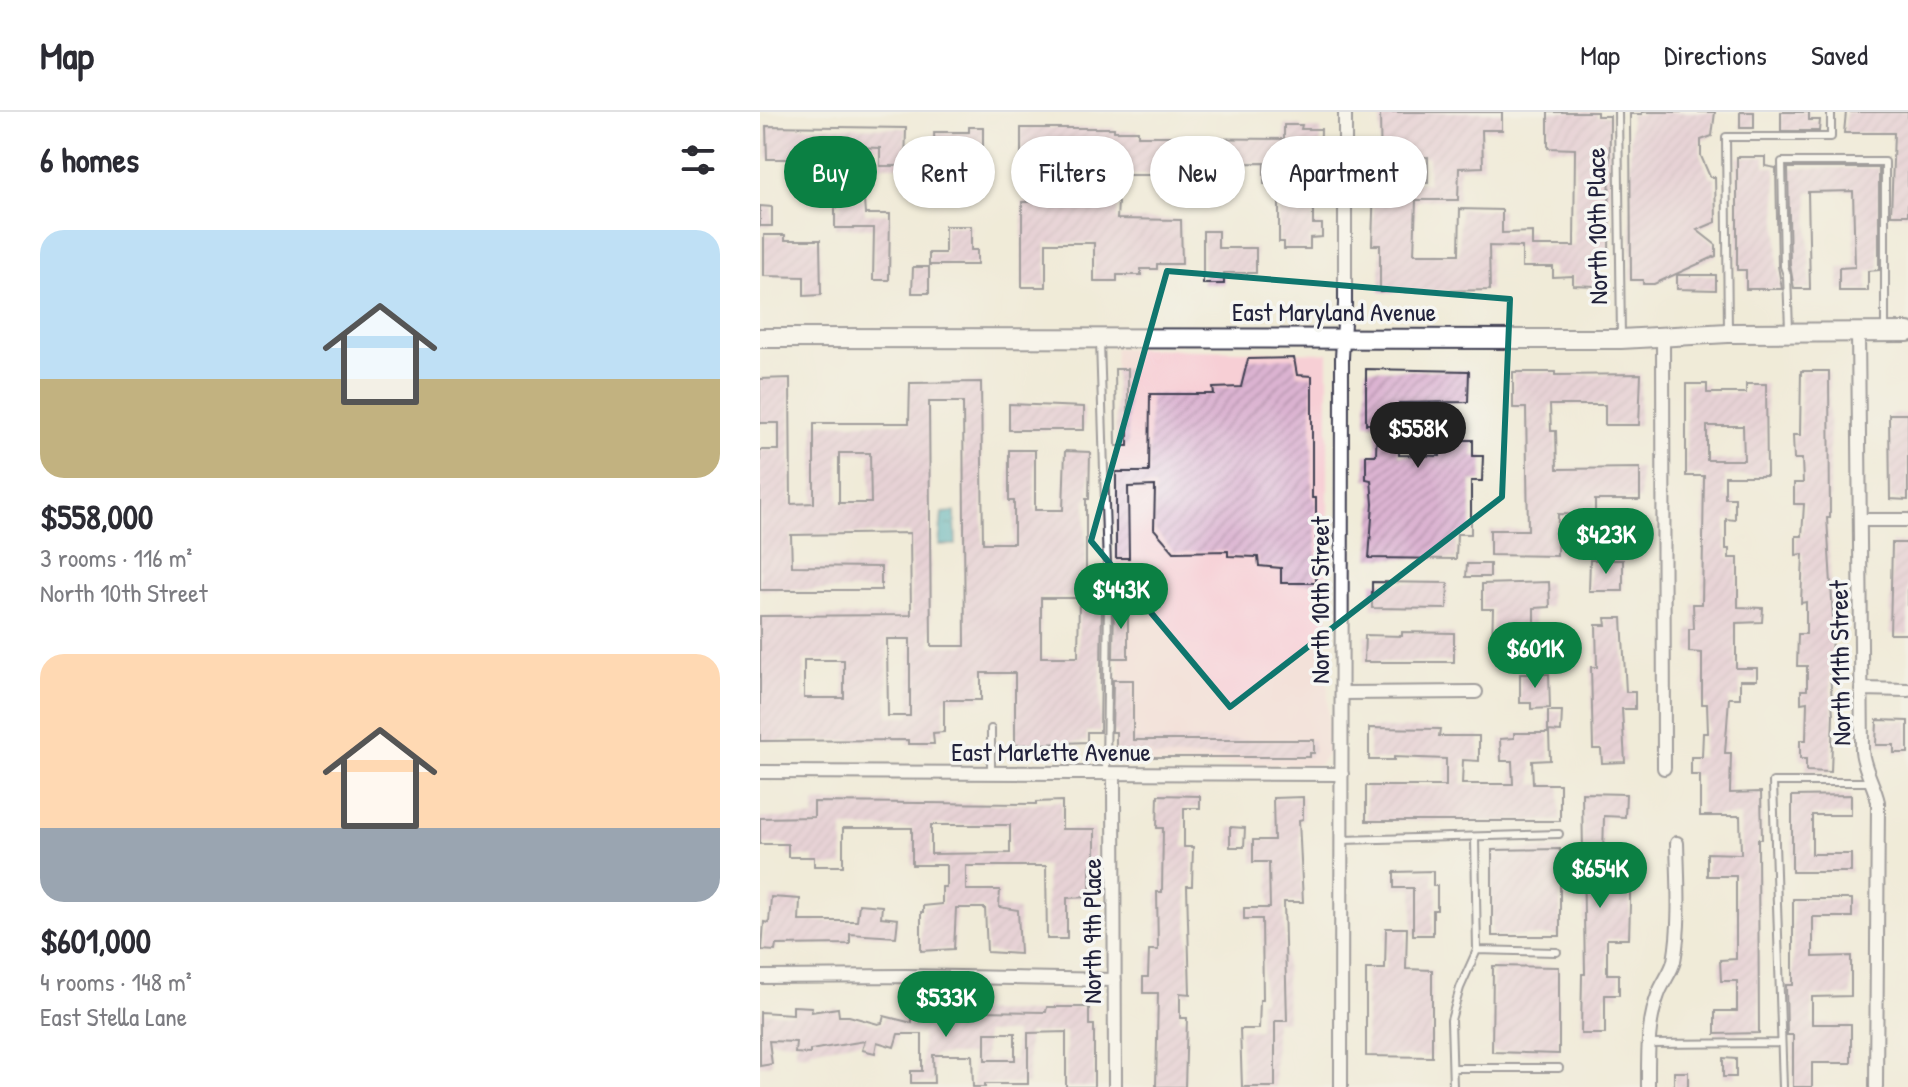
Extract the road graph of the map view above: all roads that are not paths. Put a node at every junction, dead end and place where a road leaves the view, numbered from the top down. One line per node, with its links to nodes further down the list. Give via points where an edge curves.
1 (1345, 112): 12 (street, North 10th Street)
2 (1618, 112): 13 (lane, North 10th Place)
3 (1831, 112): 7 (lane, via 1831,137 1726,137)
4 (1858, 332): 5 (street, East Maryland Avenue); 8 (street, East Maryland Avenue); 14 (street, North 11th Street)
5 (1885, 332): 6 (street, East Maryland Avenue); 8 (lane, via 1885,162 1782,162)
6 (1908, 332)
7 (1728, 333): 8 (street, East Maryland Avenue); 9 (street, East Maryland Avenue)
8 (1790, 333)
9 (1663, 337): 13 (street, East Maryland Avenue); 21 (street)
10 (760, 338): 11 (street, East Maryland Avenue)
11 (1100, 338): 12 (street, East Maryland Avenue); 25 (lane)
12 (1343, 338): 13 (street, East Maryland Avenue); 19 (street, North 10th Street)
13 (1621, 339)
14 (1861, 520): 15 (street); 16 (street, North 11th Street)
15 (1908, 520)
16 (1861, 689): 17 (street); 26 (street, North 11th Street, via 1863,760)
17 (1908, 690)
18 (1476, 692): 19 (street)
19 (1343, 693): 24 (street, North 10th Street)
20 (991, 729): 23 (lane)
21 (1664, 768)
22 (760, 772): 23 (street, East Marlette Avenue)
23 (991, 774): 25 (street, East Marlette Avenue)
24 (1342, 774): 25 (street, East Marlette Avenue); 29 (street, North 10th Street)
25 (1110, 775): 34 (street, North 9th Place)
26 (1871, 782): 35 (lane, via 1773,782); 44 (street, North 11th Street, via 1878,802)
27 (1559, 834): 28 (lane)
28 (1475, 838): 29 (lane); 31 (lane)
29 (1342, 840): 40 (street, North 10th Street)
30 (1677, 843): 36 (street, via 1677,941 1673,966 1651,1018)
31 (1477, 950): 32 (lane); 37 (lane, via 1451,1020)
32 (1557, 952)
33 (760, 977): 34 (street)
34 (1115, 980): 39 (street, North 9th Place)
35 (1781, 1043): 36 (lane); 43 (lane)
36 (1648, 1044): 42 (street)
37 (1453, 1068): 38 (lane); 41 (lane)
38 (1559, 1068)
39 (1115, 1087)
40 (1341, 1087)
41 (1453, 1087)
42 (1648, 1087)
43 (1783, 1087)
44 (1876, 1087)

